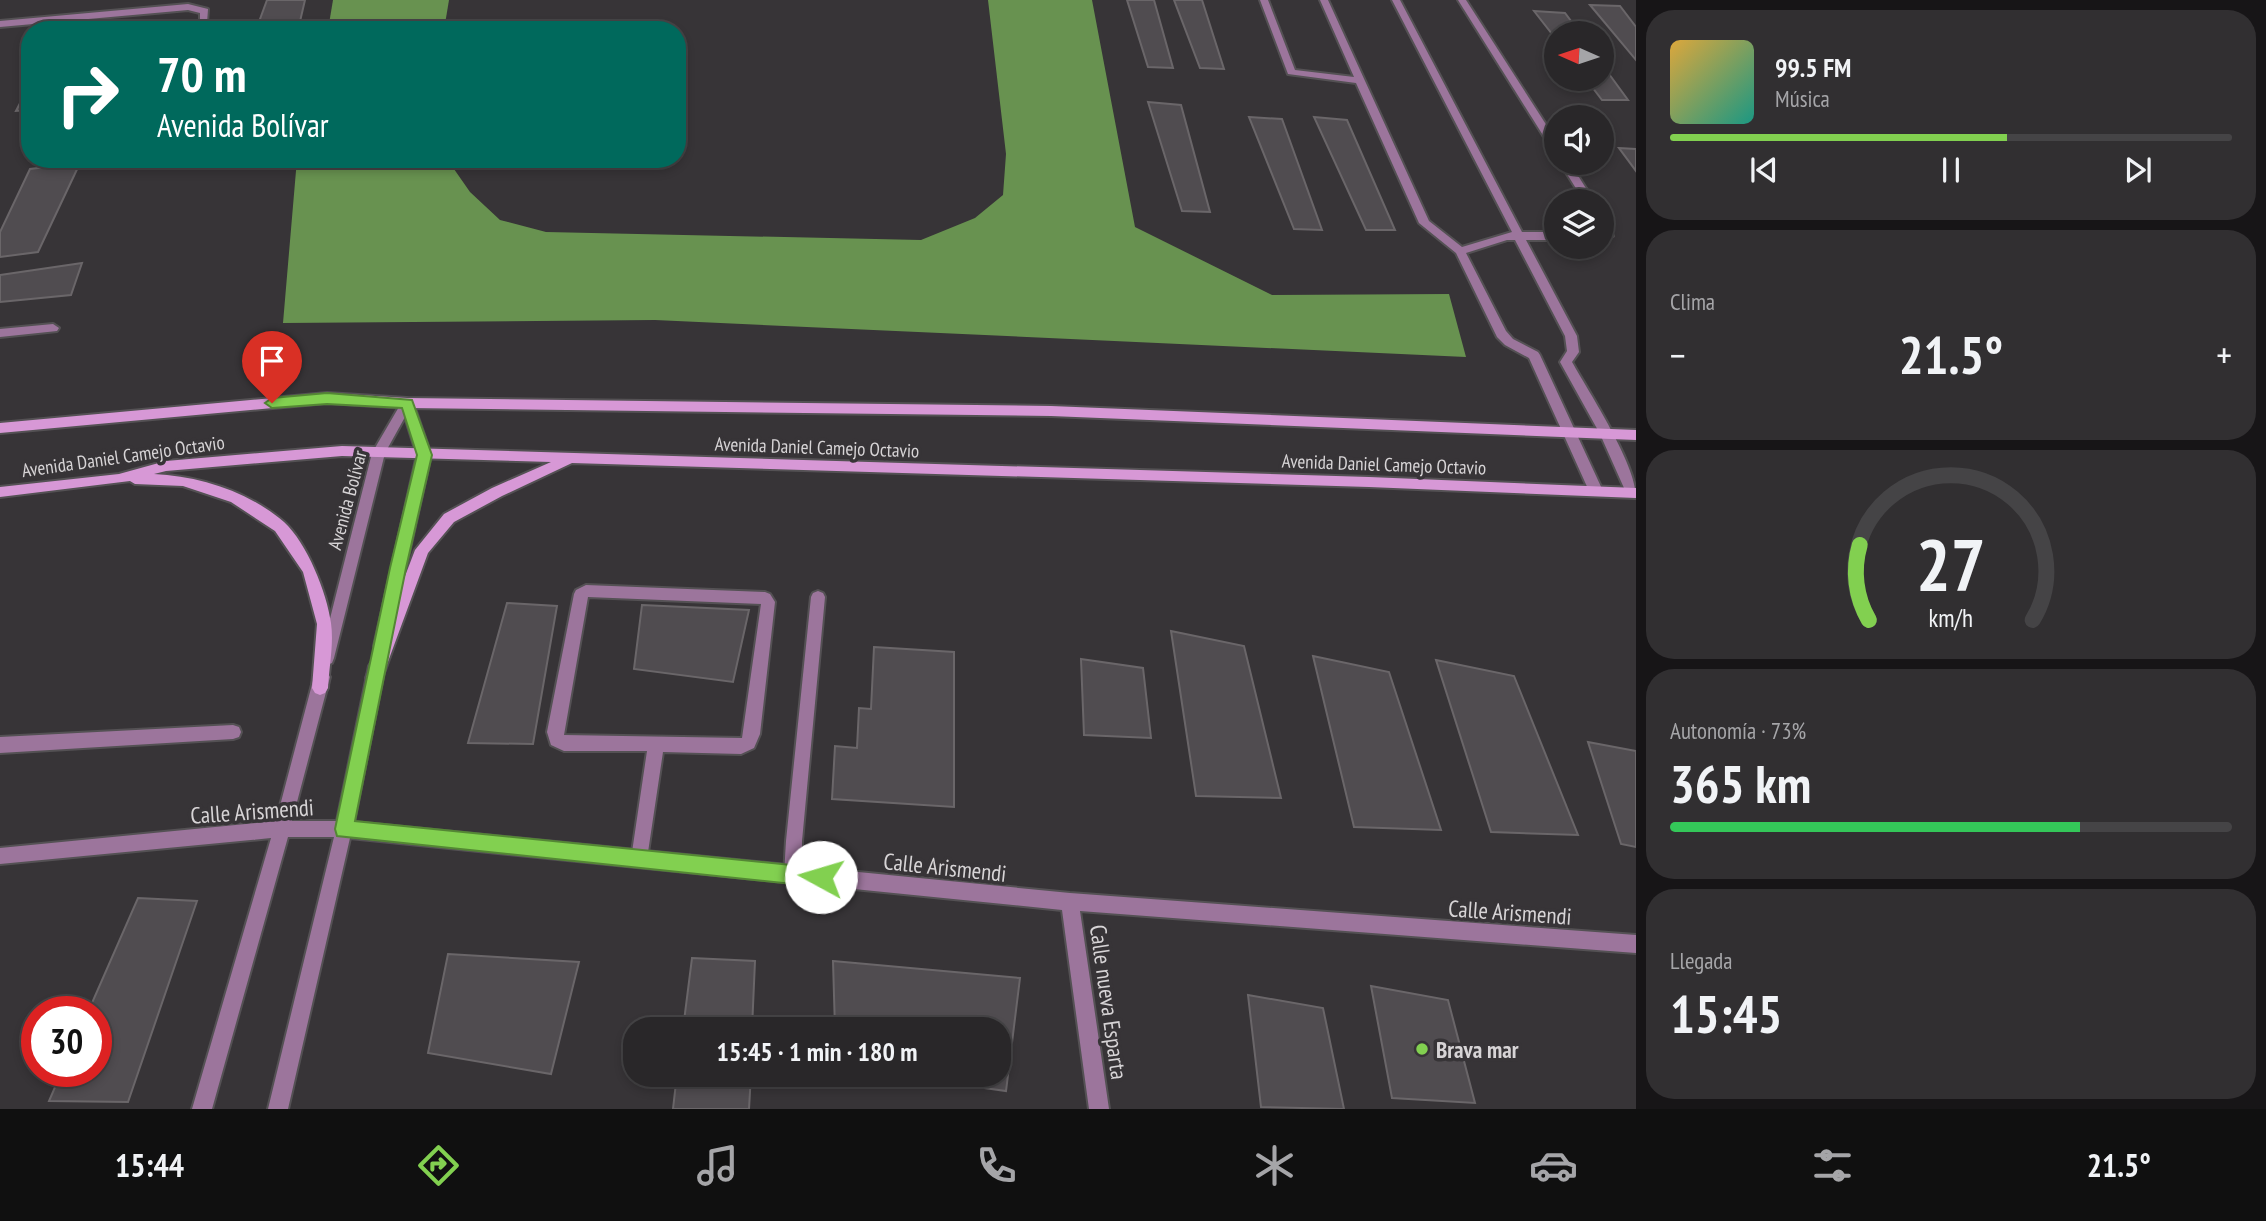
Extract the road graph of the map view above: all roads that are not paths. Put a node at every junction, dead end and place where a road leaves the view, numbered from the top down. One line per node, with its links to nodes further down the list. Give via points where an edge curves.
1 (1264, 0): 9 (street, via 1291,72)
2 (1324, 0): 9 (street)
3 (1396, 0): 11 (street)
4 (1462, 0): 10 (street)
5 (33, 21): 6 (street, via 188,7 205,11)
6 (204, 21)
7 (21, 22): 8 (street)
8 (0, 24)
9 (1359, 80): 13 (street, via 1424,223)
10 (1544, 129)
11 (1520, 234): 12 (street); 13 (street); 19 (street, via 1571,336 1573,352 1566,362)
12 (1544, 235)
13 (1460, 251): 18 (street, via 1501,334 1534,355)
14 (52, 328): 15 (street)
15 (0, 333)
16 (407, 403): 17 (street, Avenida Daniel Camejo Octavio, via 327,398); 18 (street, Avenida Daniel Camejo Octavio, via 1051,411); 21 (street, Avenida Bolívar); 22 (street)
17 (0, 428)
18 (1570, 433): 19 (street, Avenida Daniel Camejo Octavio); 25 (street)
19 (1606, 433): 20 (street, Avenida Daniel Camejo Octavio); 27 (street)
20 (1636, 435)
21 (379, 453): 22 (street, Avenida Daniel Camejo Octavio); 24 (street, Avenida Daniel Camejo Octavio, via 342,451 166,466); 30 (street, Avenida Bolívar)
22 (424, 455): 23 (street, Avenida Daniel Camejo Octavio); 29 (street)
23 (571, 459): 25 (street, Avenida Daniel Camejo Octavio); 29 (street, via 449,518 422,550)
24 (119, 479): 26 (street, Avenida Daniel Camejo Octavio); 30 (street, via 183,481 236,498 280,527 310,570 324,624)
25 (1596, 491): 27 (street, Avenida Daniel Camejo Octavio)
26 (0, 492)
27 (1634, 493)
28 (818, 597): 38 (street)
29 (374, 678): 35 (street)
30 (320, 688): 34 (street, Avenida Bolívar)
31 (233, 732): 33 (street)
32 (656, 744): 32 (street, via 557,740 581,594 765,598 748,743); 37 (street)
33 (0, 745)
34 (282, 829): 35 (street, Calle Arismendi); 36 (street, Calle Arismendi); 41 (street, Avenida Bolívar)
35 (344, 829): 37 (street, Calle Arismendi); 42 (street)
36 (0, 856)
37 (639, 859): 38 (street, Calle Arismendi)
38 (793, 875): 39 (street, Calle Arismendi)
39 (1070, 902): 40 (street, Calle Arismendi); 43 (street, Calle nueva Esparta)
40 (1636, 944)
41 (202, 1109)
42 (278, 1109)
43 (1099, 1109)

